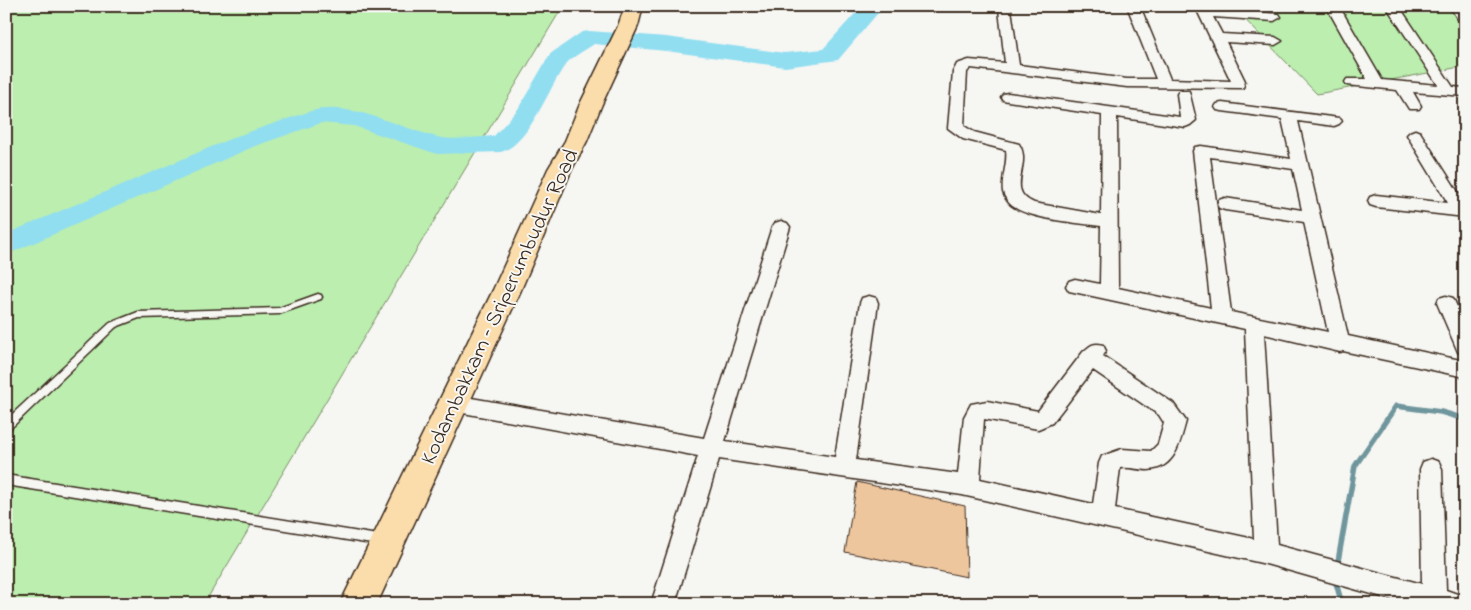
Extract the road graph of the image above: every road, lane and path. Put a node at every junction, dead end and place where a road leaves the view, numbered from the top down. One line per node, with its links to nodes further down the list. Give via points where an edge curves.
1 (634, 6): 13 (main road, Kodambakkam – Sriperumbudur Road)
2 (647, 6): 13 (main road, Kodambakkam – Sriperumbudur Road)
3 (1133, 6): 17 (street)
4 (1332, 6): 18 (street)
5 (1392, 6): 20 (street)
6 (1455, 6): 8 (street); 11 (street)
7 (1005, 8): 15 (street)
8 (1465, 8)
9 (1202, 9): 10 (street); 12 (street)
10 (1274, 17)
11 (1465, 19)
12 (1216, 38): 14 (street); 17 (street, via 1238,85)
13 (627, 41): 47 (main road, Kodambakkam – Sriperumbudur Road, via 574,183)
14 (1275, 42)
15 (1013, 69): 17 (street, via 1095,80); 35 (street, via 982,64 962,67 956,128 962,134 1012,147 1015,154 1010,192 1020,205)
16 (1352, 82): 18 (street)
17 (1166, 84)
18 (1377, 84): 19 (street)
19 (1402, 86): 20 (street); 24 (street)
20 (1449, 91): 21 (street)
21 (1465, 92)
22 (1184, 94): 26 (street, via 1186,122)
23 (1008, 97): 26 (street)
24 (1414, 106)
25 (1222, 107): 27 (street)
26 (1110, 112): 35 (street)
27 (1289, 116): 28 (street); 30 (street)
28 (1334, 122)
29 (1416, 136): 33 (street)
30 (1300, 165): 34 (street); 42 (street, via 1201,151)
31 (1376, 201): 33 (street)
32 (1225, 204): 34 (street)
33 (1463, 211)
34 (1312, 217): 44 (street)
35 (1109, 222): 38 (street)
36 (781, 227): 49 (street)
37 (1076, 286): 38 (street)
38 (1109, 293): 42 (street)
39 (318, 298): 48 (lane, via 280,311 138,315 125,319 112,325)
40 (869, 303): 50 (street)
41 (1446, 303): 45 (street)
42 (1222, 316): 43 (street)
43 (1254, 325): 44 (street); 56 (street)
44 (1340, 344): 46 (street)
45 (1465, 347)
46 (1465, 369)
47 (461, 405): 49 (street); 55 (main road, Kodambakkam – Sriperumbudur Road); 59 (main road, Kodambakkam – Sriperumbudur Road)
48 (6, 427)
49 (712, 449): 50 (street); 60 (street)
50 (844, 468): 53 (street)
51 (1431, 469): 57 (street)
52 (6, 480): 55 (lane)
53 (968, 487): 54 (street); 54 (street, via 974,417 978,410 1038,420 1045,416 1093,354 1166,409 1175,422 1164,454 1148,461 1127,457 1110,463)
54 (1102, 517): 56 (street)
55 (386, 541): 58 (main road, Kodambakkam – Sriperumbudur Road)
56 (1266, 554): 57 (street)
57 (1442, 601)
58 (358, 604)
59 (378, 604)
60 (663, 604)

